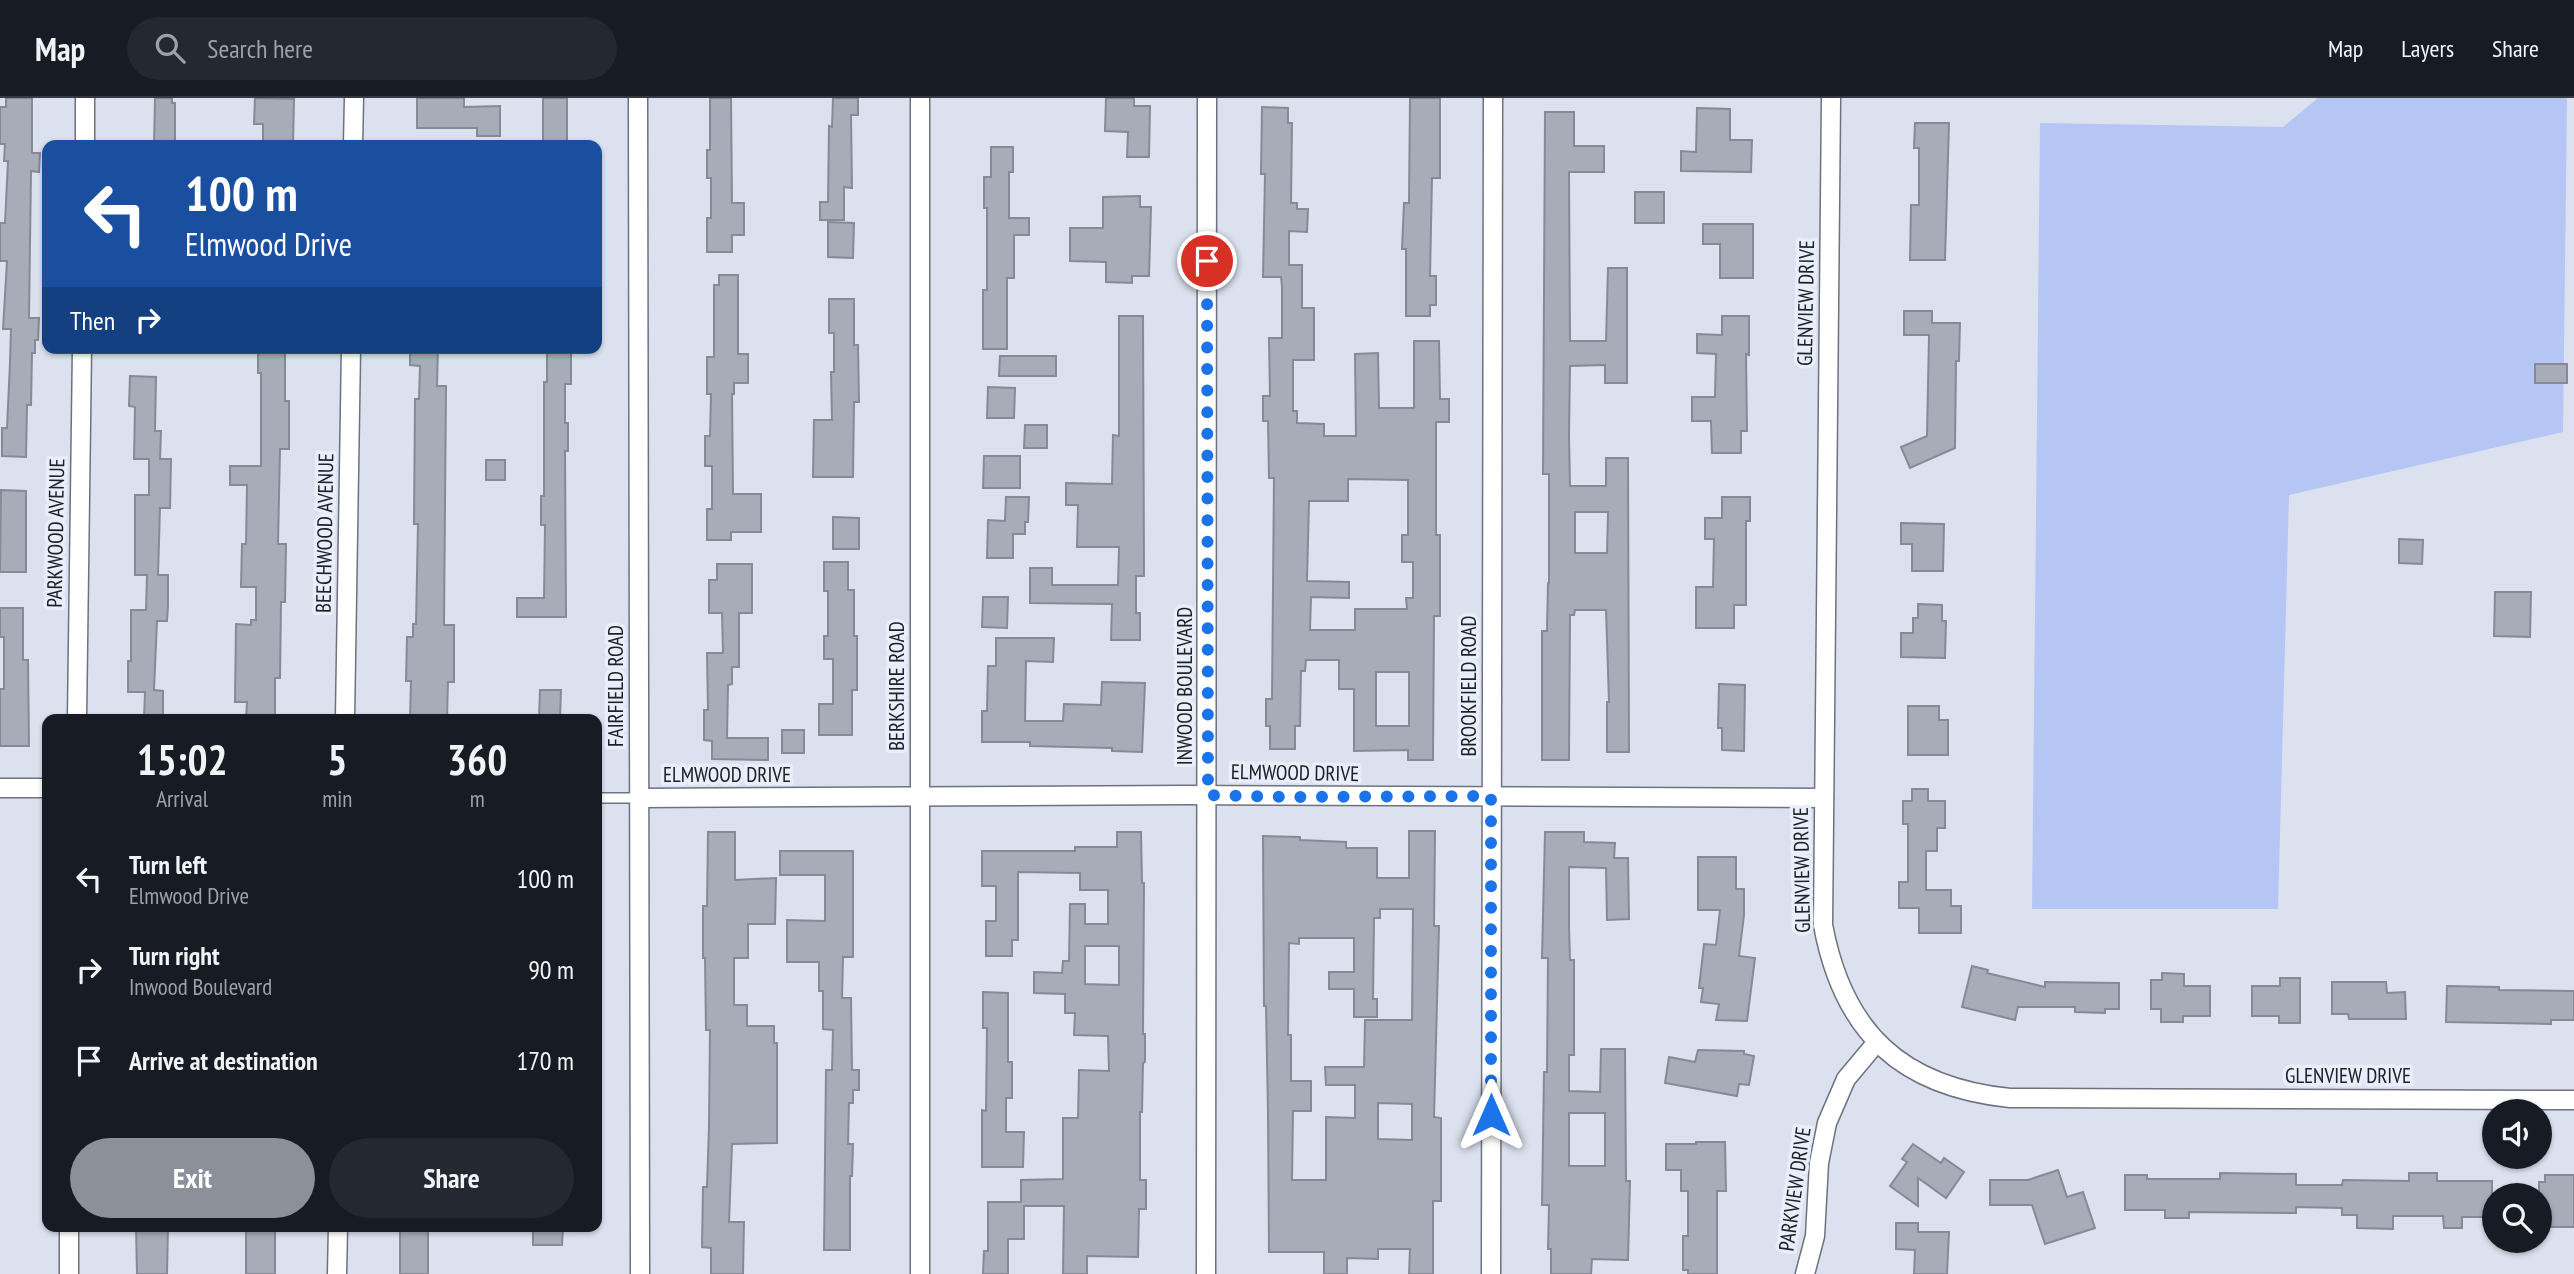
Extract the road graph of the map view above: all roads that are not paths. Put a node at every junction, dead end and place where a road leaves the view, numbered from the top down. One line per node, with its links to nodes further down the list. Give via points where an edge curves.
1 (86, 98): 8 (street)
2 (354, 98): 9 (street)
3 (638, 98): 20 (street, FAIRFIELD ROAD)
4 (920, 98): 17 (street, BERKSHIRE ROAD)
5 (1206, 98): 16 (street, INWOOD BOULEVARD)
6 (1493, 98): 18 (street, BROOKFIELD ROAD)
7 (1831, 98): 21 (street, GLENVIEW DRIVE)
8 (85, 140)
9 (354, 140)
10 (82, 354): 12 (street, PARKWOOD AVENUE)
11 (351, 354): 13 (street, BEECHWOOD AVENUE)
12 (76, 714)
13 (345, 714)
14 (0, 788): 15 (street)
15 (42, 788)
16 (1208, 795): 17 (street, ELMWOOD DRIVE); 18 (street, ELMWOOD DRIVE); 30 (street, INWOOD BOULEVARD)
17 (920, 796): 20 (street, ELMWOOD DRIVE); 29 (street, BERKSHIRE ROAD)
18 (1491, 796): 21 (street, ELMWOOD DRIVE); 31 (street, BROOKFIELD ROAD)
19 (602, 797): 20 (lane, ELMWOOD DRIVE)
20 (639, 798): 28 (street, FAIRFIELD ROAD)
21 (1824, 798): 22 (street, GLENVIEW DRIVE, via 1823,925 1829,958 1856,1017)
22 (1877, 1042): 23 (street, GLENVIEW DRIVE, via 1916,1072 1946,1086 2010,1098); 32 (street, PARKVIEW DRIVE, via 1846,1079 1827,1123 1819,1163 1815,1237)
23 (2574, 1100)
24 (69, 1232): 26 (street)
25 (338, 1232): 27 (street)
26 (69, 1274)
27 (337, 1274)
28 (640, 1274)
29 (920, 1274)
30 (1206, 1274)
31 (1491, 1274)
32 (1805, 1274)

